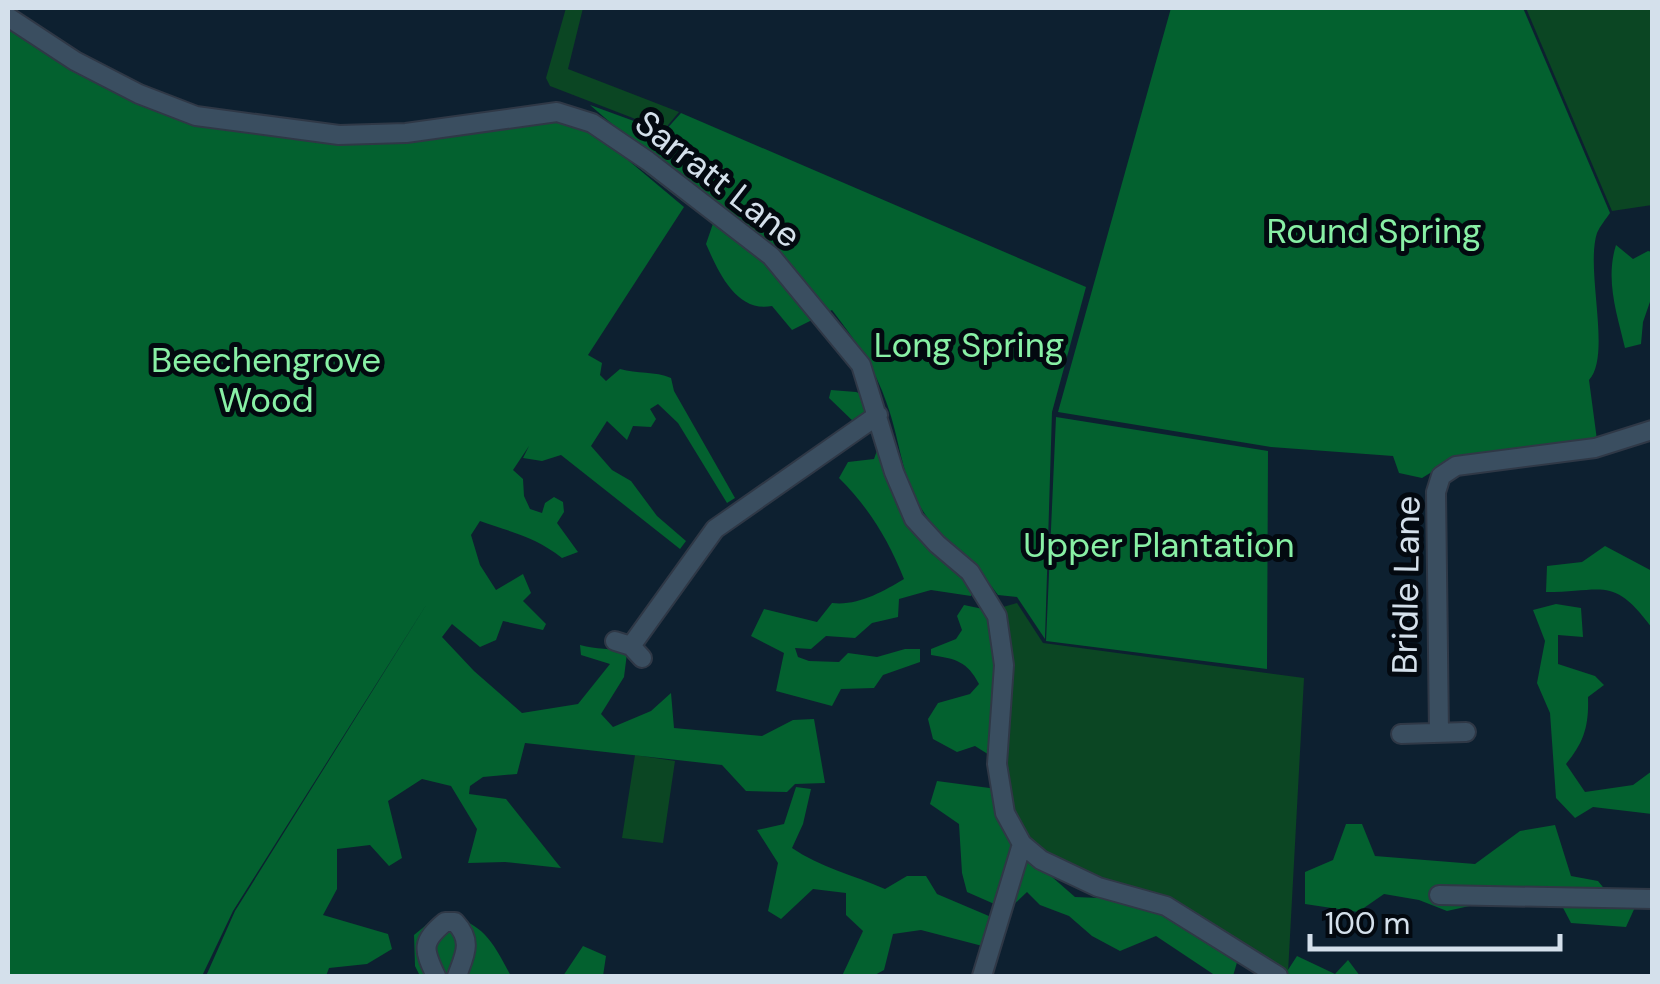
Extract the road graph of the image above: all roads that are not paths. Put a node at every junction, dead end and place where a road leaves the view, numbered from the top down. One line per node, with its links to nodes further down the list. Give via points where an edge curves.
1 (8, 17): 2 (street, Sarratt Lane, via 75,61 196,116 339,136 558,112 592,123 771,256 861,365)
2 (878, 414): 4 (street, via 714,529); 8 (street, Sarratt Lane, via 914,519 970,572 997,616 1004,665 997,764 1005,812)
3 (1652, 430): 6 (street, Bridle Lane, via 1596,448 1456,466 1441,476)
4 (629, 648)
5 (1466, 732): 6 (street)
6 (1438, 733): 7 (street)
7 (1400, 734)
8 (1022, 844): 11 (street, via 1098,887 1166,906); 14 (street)
9 (1440, 894): 10 (street)
10 (1652, 899)
11 (1245, 968): 15 (street)
12 (436, 976): 13 (street, via 426,944 446,922 464,932 468,947)
13 (457, 976)
14 (982, 976)
15 (1278, 976)

